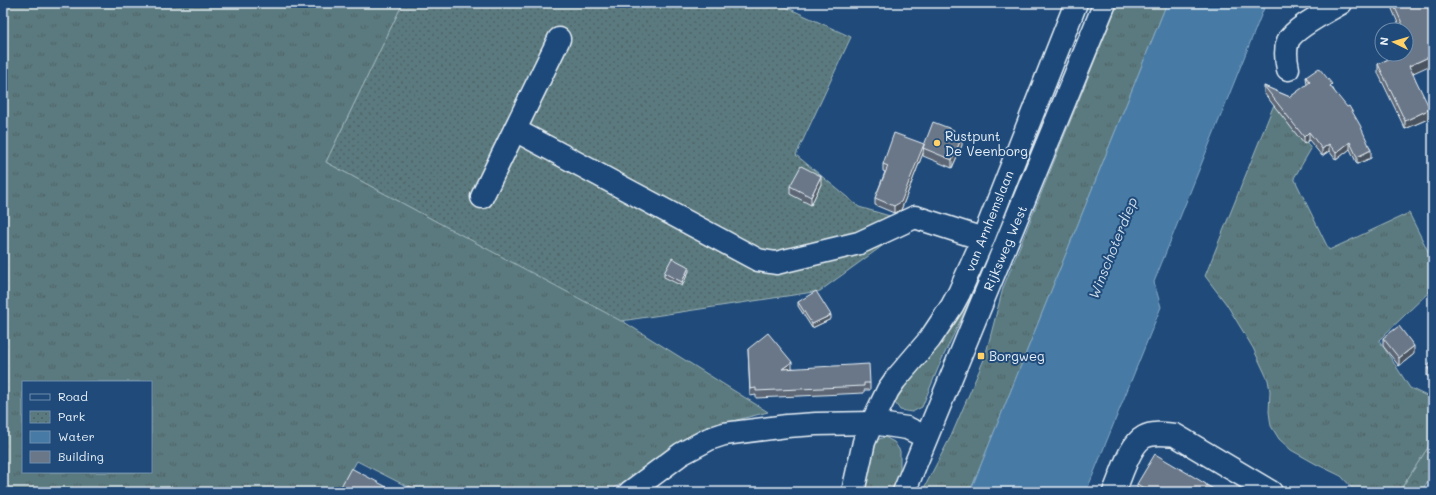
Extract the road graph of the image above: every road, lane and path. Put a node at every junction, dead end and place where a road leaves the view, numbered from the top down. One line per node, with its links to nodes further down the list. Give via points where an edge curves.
1 (1076, 3): 8 (street, van Arnhemslaan)
2 (1105, 3): 10 (street, Rijksweg West)
3 (1341, 3): 5 (street, via 1294,32 1288,42)
4 (559, 39): 6 (street)
5 (1288, 69)
6 (515, 130): 7 (street); 8 (street, via 758,260 776,263 859,243 915,217)
7 (482, 196)
8 (983, 239): 9 (street, van Arnhemslaan, via 952,306 930,339 888,390)
9 (872, 423): 10 (street, via 907,428); 11 (street, via 787,426 724,434 681,454); 12 (street, via 864,442)
10 (926, 437): 13 (street, Rijksweg West)
11 (630, 492)
12 (852, 492)
13 (904, 492)
14 (1114, 492): 15 (street, via 1132,449 1144,437 1158,434 1175,435)
15 (1271, 492)

